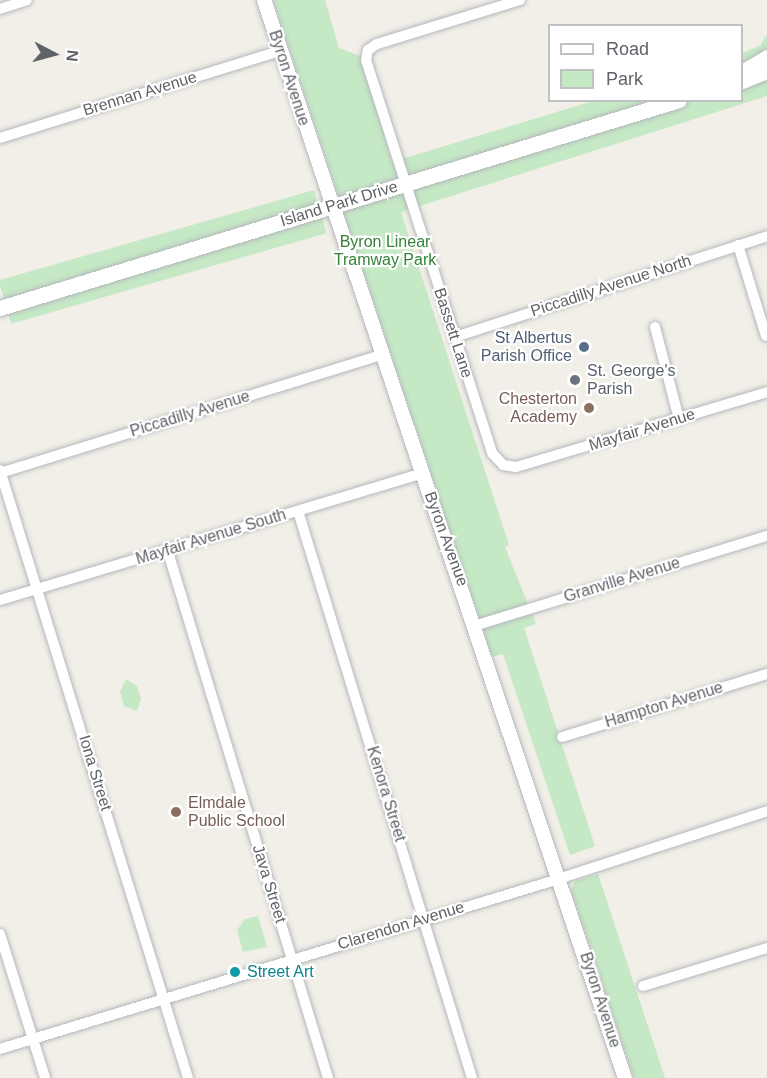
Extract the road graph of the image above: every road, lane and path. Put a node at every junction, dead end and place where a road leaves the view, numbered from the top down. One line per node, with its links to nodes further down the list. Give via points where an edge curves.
1 (27, 0): 4 (street)
2 (264, 0): 5 (street, Byron Avenue)
3 (520, 0): 12 (street, Bassett Lane, via 368,50 366,60)
4 (0, 9)
5 (280, 51): 11 (street, Brennan Avenue); 13 (street, Byron Avenue)
6 (767, 57): 7 (main road)
7 (743, 71)
8 (767, 72): 9 (main road)
9 (743, 80)
10 (672, 102): 12 (main road, Island Park Drive)
11 (0, 138)
12 (405, 184): 13 (main road, Island Park Drive); 19 (street, Bassett Lane)
13 (332, 207): 16 (main road, Island Park Drive); 20 (street, Byron Avenue)
14 (767, 236): 15 (street, Piccadilly Avenue North)
15 (738, 245): 18 (street); 19 (street, Piccadilly Avenue North)
16 (0, 308)
17 (655, 327): 22 (street)
18 (766, 336)
19 (454, 337): 23 (street, Bassett Lane, via 492,453 503,465)
20 (381, 355): 24 (street, Piccadilly Avenue); 25 (street, Byron Avenue)
21 (767, 392): 22 (street, Mayfair Avenue)
22 (679, 419): 23 (street, Mayfair Avenue)
23 (516, 467)
24 (0, 472): 29 (street, Iona Street)
25 (422, 473): 26 (street, Mayfair Avenue South); 31 (street, Byron Avenue)
26 (298, 511): 28 (street, Mayfair Avenue South); 36 (street, Kenora Street)
27 (767, 536): 31 (street, Granville Avenue)
28 (168, 552): 29 (street, Mayfair Avenue South); 39 (street, Java Street)
29 (39, 589): 30 (street, Mayfair Avenue South); 41 (street, Iona Street)
30 (0, 600)
31 (477, 625): 35 (street, Byron Avenue)
32 (767, 674): 33 (street, Hampton Avenue)
33 (562, 737)
34 (767, 811): 35 (street, Clarendon Avenue)
35 (559, 877): 36 (street, Clarendon Avenue); 48 (street, Byron Avenue)
36 (424, 920): 39 (street, Clarendon Avenue); 47 (street, Kenora Street)
37 (0, 934): 42 (street)
38 (767, 948): 40 (street)
39 (292, 960): 41 (street, Clarendon Avenue); 46 (street, Java Street)
40 (643, 986)
41 (164, 999): 42 (street, Clarendon Avenue); 45 (street, Iona Street)
42 (33, 1039): 43 (street, Clarendon Avenue); 44 (street)
43 (0, 1049)
44 (45, 1078)
45 (188, 1078)
46 (328, 1078)
47 (472, 1078)
48 (625, 1078)

